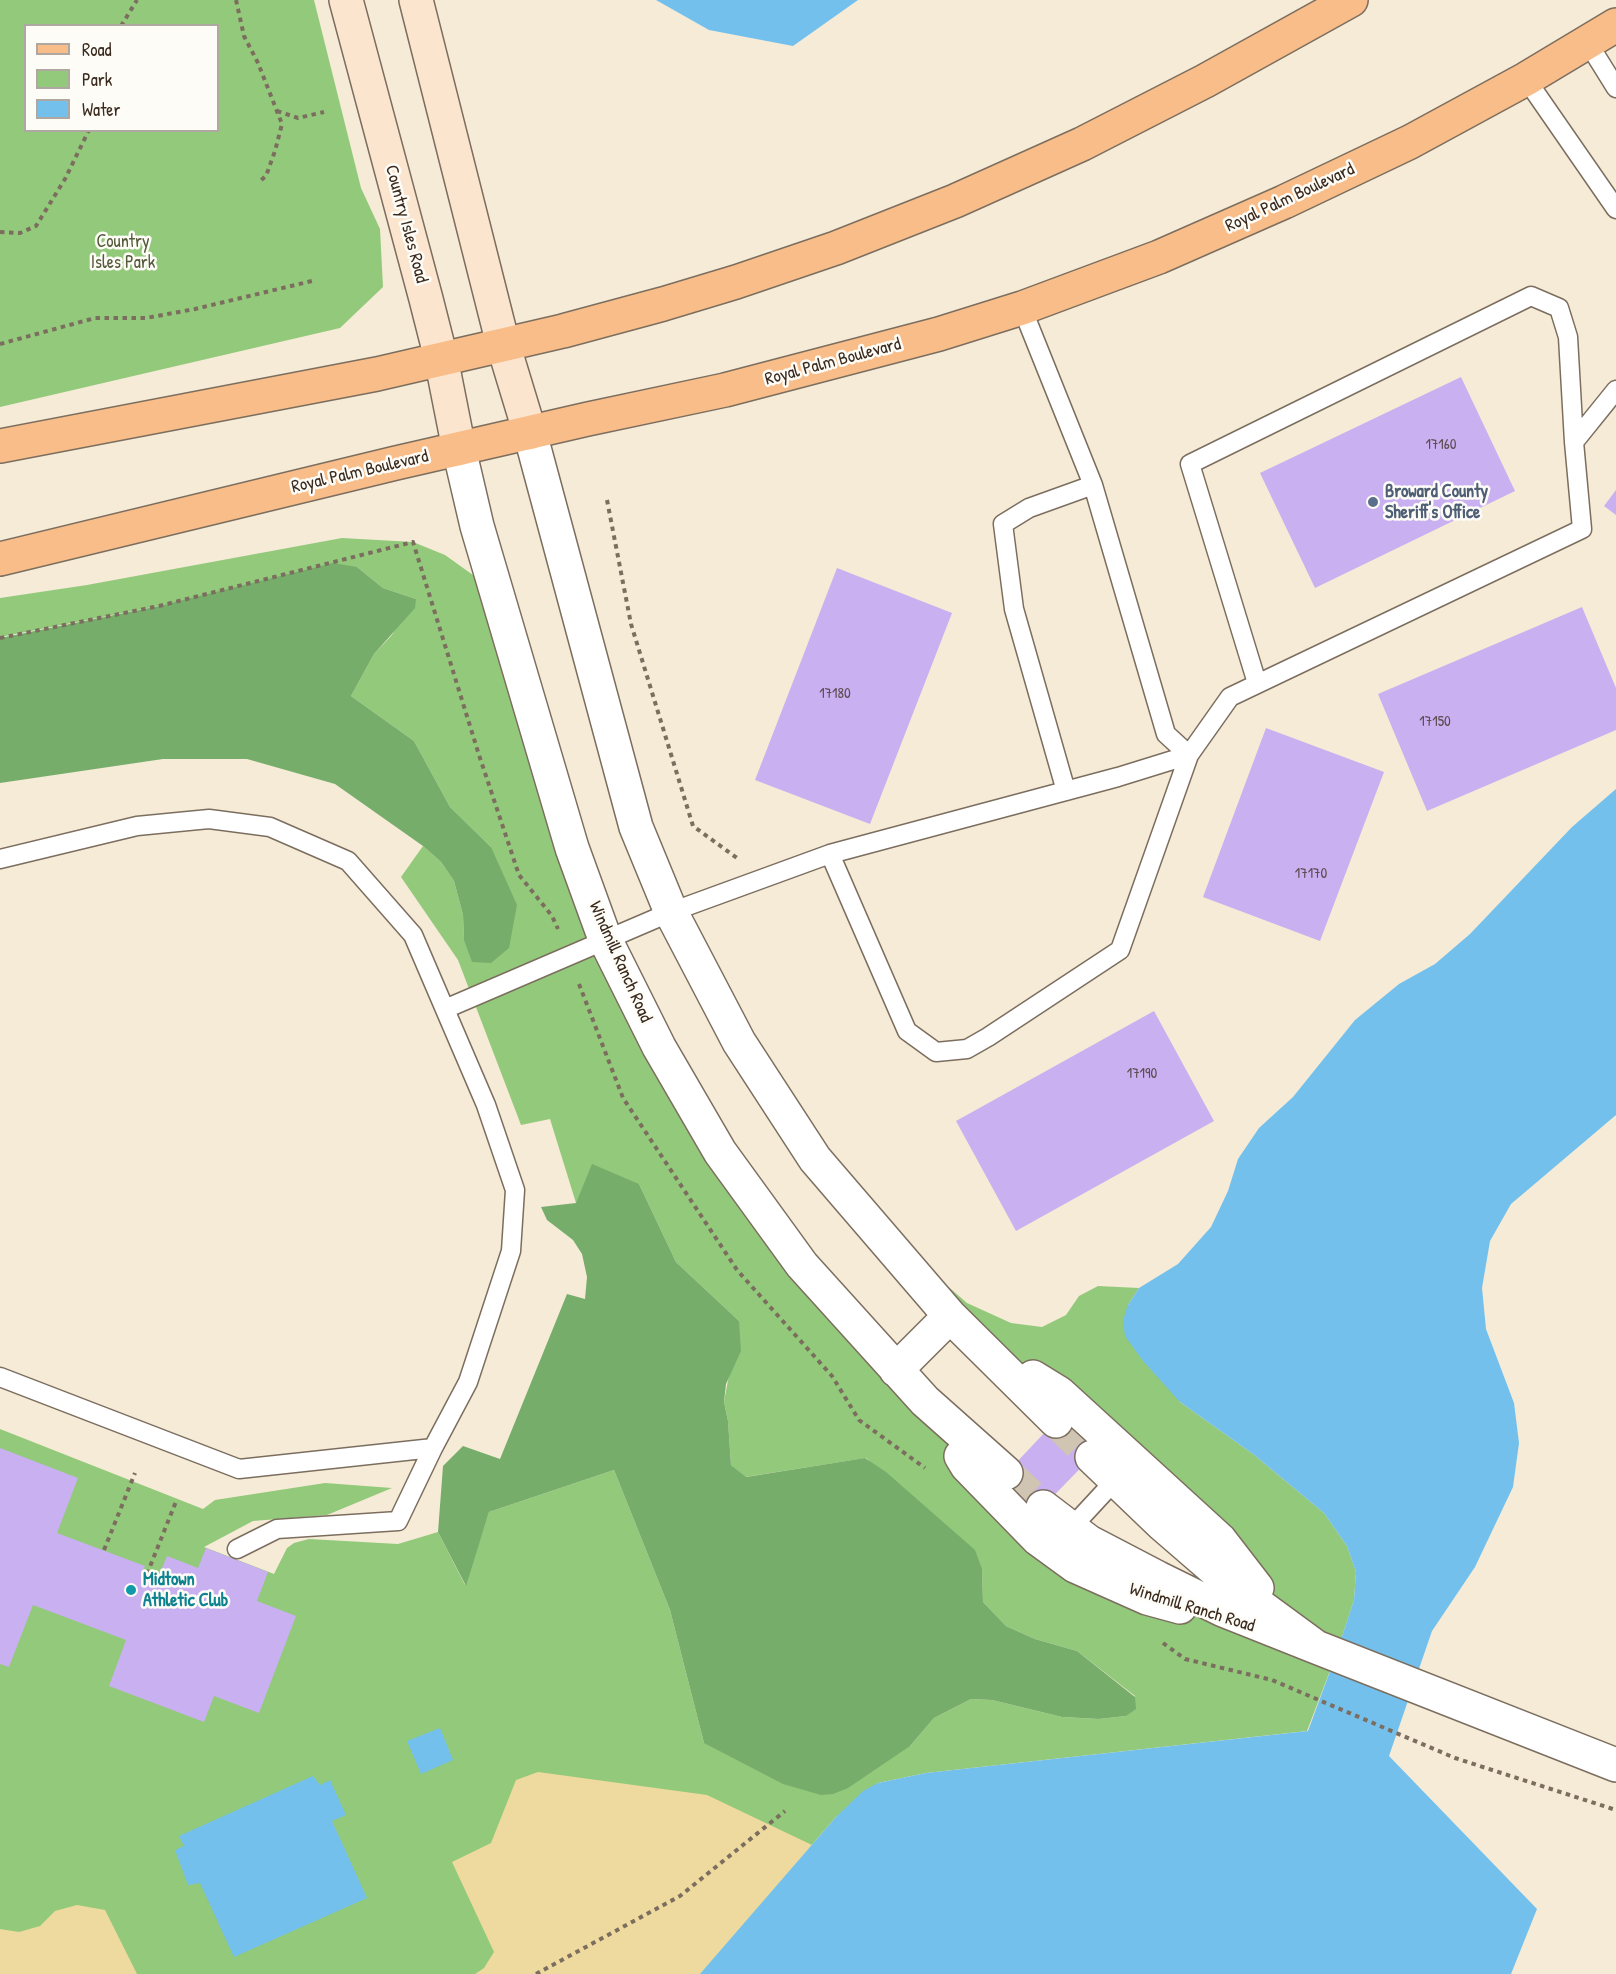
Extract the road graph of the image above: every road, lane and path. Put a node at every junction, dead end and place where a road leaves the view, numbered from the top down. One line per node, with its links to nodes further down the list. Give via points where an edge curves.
1 (137, 0): 6 (path)
2 (236, 0): 11 (path, via 244,36)
3 (346, 0): 21 (street, Country Isles Road)
4 (416, 0): 20 (street)
5 (1352, 0): 20 (main road, via 1195,87 1082,144 955,201 736,282)
6 (122, 24)
7 (1616, 25): 8 (main road, Royal Palm Boulevard)
8 (1588, 44): 9 (main road, Royal Palm Boulevard); 10 (lane)
9 (1527, 79): 15 (lane); 18 (main road, Royal Palm Boulevard, via 1410,142 1284,202 1159,256)
10 (1616, 88)
11 (276, 111): 12 (path, via 298,118); 14 (path, via 282,124 278,142 266,176)
12 (324, 112)
13 (88, 132): 16 (path, via 36,225 20,233)
14 (260, 182)
15 (1616, 209)
16 (0, 232)
17 (316, 280): 19 (path, via 146,318 95,318)
18 (1022, 308): 23 (main road, Royal Palm Boulevard, via 736,387); 27 (lane)
19 (0, 344)
20 (503, 344): 21 (main road); 23 (street)
21 (441, 358): 25 (main road, via 377,374); 26 (street, Country Isles Road)
22 (1616, 390): 24 (lane)
23 (530, 433): 26 (main road, Royal Palm Boulevard); 38 (street, Windmill Ranch Road, via 636,827)
24 (1574, 442): 32 (lane, via 1582,530); 32 (lane, via 1568,337 1558,308 1532,296 1190,464)
25 (0, 446)
26 (459, 449): 30 (main road, Royal Palm Boulevard); 39 (street, Windmill Ranch Road, via 477,526 573,848)
27 (1093, 485): 33 (lane, via 1166,734); 34 (lane, via 1029,508 1003,524 1014,609)
28 (607, 500): 37 (path, via 631,624 693,826)
29 (413, 542): 31 (path, via 159,606)
30 (0, 558)
31 (0, 638)
32 (1257, 683): 33 (lane, via 1230,697)
33 (1189, 755): 34 (lane); 35 (lane, via 1120,950 967,1049 936,1052 907,1031)
34 (1066, 791): 35 (lane)
35 (830, 854): 37 (lane)
36 (0, 859): 40 (lane, via 137,826 209,819 270,827 348,861 413,935)
37 (763, 878): 38 (lane)
38 (671, 912): 39 (lane); 41 (street, Windmill Ranch Road, via 739,1042 815,1159)
39 (605, 939): 40 (lane); 43 (street, Windmill Ranch Road, via 659,1047 720,1152 802,1266)
40 (446, 1009): 47 (lane, via 486,1105 515,1190 511,1251 468,1382)
41 (950, 1316): 42 (street, Windmill Ranch Road); 43 (street)
42 (980, 1346): 46 (street, Windmill Ranch Road); 49 (street, Windmill Ranch Road, via 1059,1393)
43 (896, 1370): 45 (street, Windmill Ranch Road)
44 (0, 1377): 47 (lane, via 239,1470)
45 (925, 1401): 51 (street, Windmill Ranch Road); 58 (street, Windmill Ranch Road, via 968,1466 1038,1539 1075,1566 1147,1598)
46 (1056, 1421)
47 (433, 1448): 55 (lane, via 398,1521 277,1529)
48 (1092, 1457): 49 (street, Windmill Ranch Road)
49 (1124, 1470): 54 (lane); 58 (street, Windmill Ranch Road, via 1163,1525)
50 (135, 1473): 56 (path)
51 (1006, 1473)
52 (177, 1499): 57 (path)
53 (1043, 1507): 54 (street, Windmill Ranch Road)
54 (1071, 1528): 58 (street, Windmill Ranch Road, via 1089,1542 1223,1610)
55 (237, 1549)
56 (104, 1550)
57 (147, 1574)
58 (1285, 1630): 60 (street, Windmill Ranch Road, via 1316,1647)
59 (1297, 1690): 61 (path, via 1455,1758)
60 (1616, 1765)
61 (1616, 1810)
62 (785, 1811): 63 (path, via 680,1896)
63 (537, 1974)

